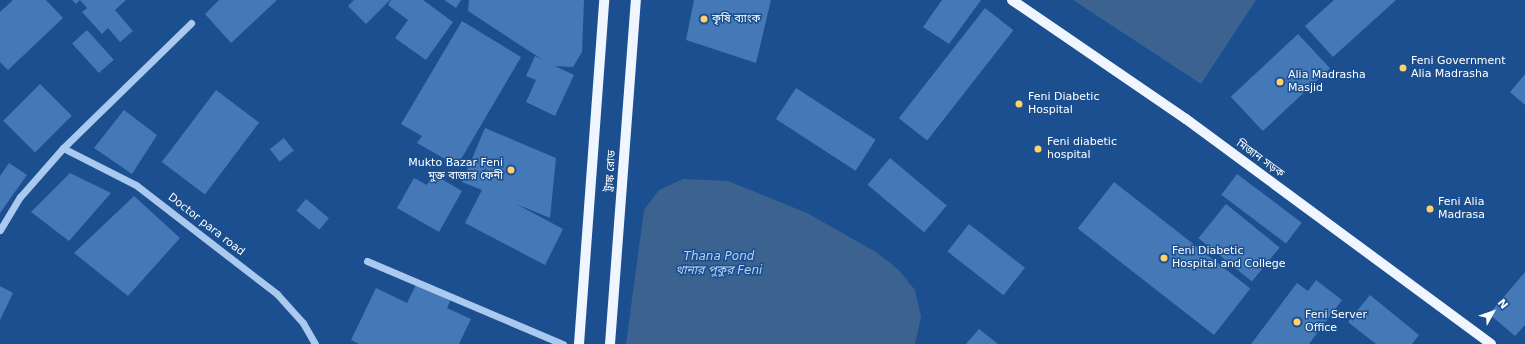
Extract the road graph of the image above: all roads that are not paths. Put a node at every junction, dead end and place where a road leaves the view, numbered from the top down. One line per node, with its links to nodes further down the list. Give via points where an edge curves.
1 (604, 0): 10 (main road, ট্রাঙ্ক রোড)
2 (636, 0): 11 (main road, ট্রাঙ্ক রোড)
3 (1012, 0): 12 (main road, মিজান সড়ক, via 1186,119)
4 (191, 23): 5 (street)
5 (63, 148): 6 (street, via 20,197); 8 (street, Doctor para road, via 136,185 277,294 303,324)
6 (0, 230)
7 (367, 261): 9 (street)
8 (315, 344)
9 (563, 344)
10 (579, 344)
11 (610, 344)
12 (1491, 344)

